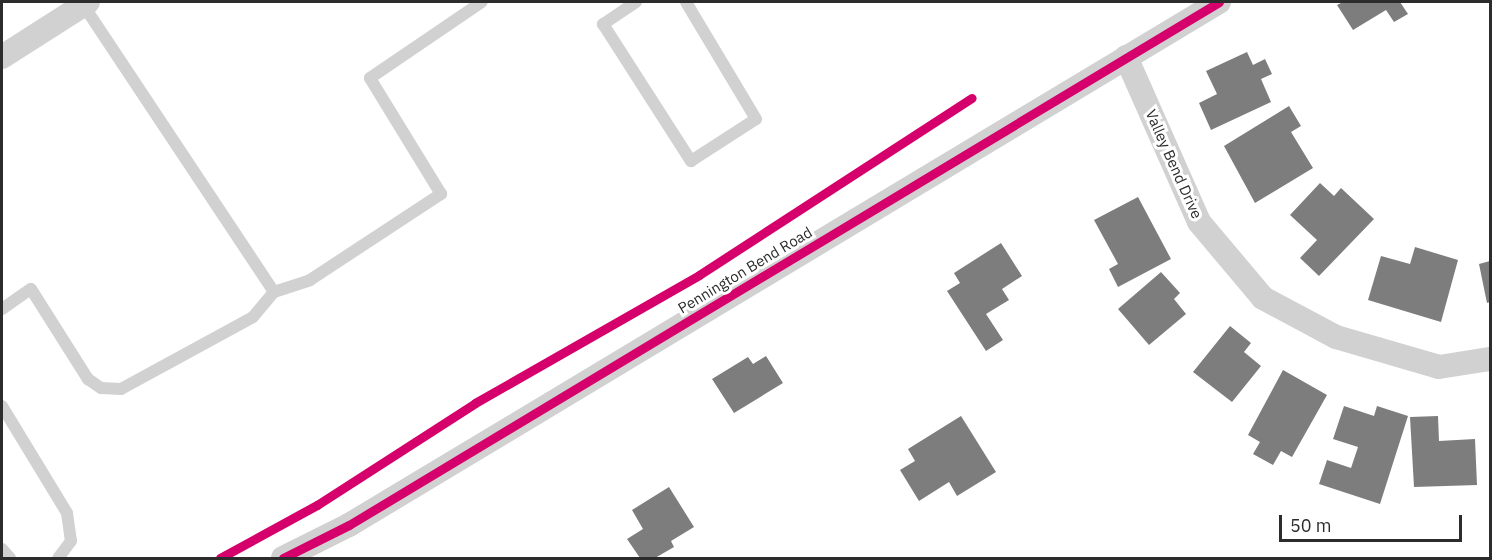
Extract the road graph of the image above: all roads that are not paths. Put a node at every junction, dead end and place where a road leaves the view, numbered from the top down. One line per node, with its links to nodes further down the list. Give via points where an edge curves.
1 (482, 2): 8 (lane, via 370,78 441,194 310,280)
2 (636, 2): 3 (lane, via 603,24 691,161 756,120)
3 (686, 2)
4 (1219, 2): 7 (street, Pennington Bend Road)
5 (85, 3): 6 (street); 8 (lane)
6 (2, 57)
7 (1126, 57): 10 (street, Valley Bend Drive, via 1199,222 1263,298 1336,336 1439,367); 15 (street, Pennington Bend Road, via 349,525)
8 (274, 292): 9 (lane, via 252,316 121,388 101,388 88,379 31,289)
9 (2, 309)
10 (1491, 359)
11 (2, 406): 14 (lane, via 67,513 71,541)
12 (2, 549): 13 (lane)
13 (10, 558)
14 (58, 558)
15 (283, 558)

